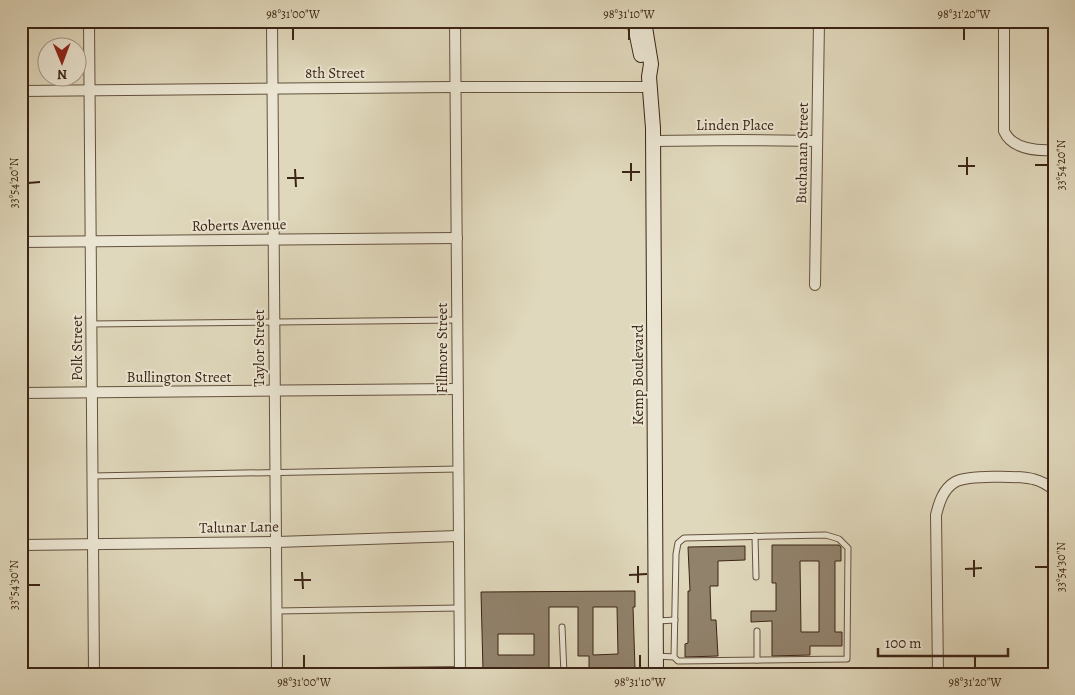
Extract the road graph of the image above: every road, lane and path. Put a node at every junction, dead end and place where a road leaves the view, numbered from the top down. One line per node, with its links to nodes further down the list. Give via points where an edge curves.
1 (89, 21): 12 (street, Polk Street)
2 (272, 21): 10 (street, Taylor Street)
3 (454, 21): 9 (street, Fillmore Street)
4 (634, 21): 8 (main road, Kemp Boulevard)
5 (644, 21): 8 (main road, Kemp Boulevard, via 651,64)
6 (819, 21): 14 (street, Buchanan Street)
7 (1004, 21): 15 (street, via 1004,131 1008,140 1027,148)
8 (649, 82): 9 (street, 8th Street); 13 (main road, Kemp Boulevard)
9 (455, 87): 10 (street, 8th Street); 16 (street, Fillmore Street)
10 (273, 89): 12 (street, 8th Street); 17 (street, Taylor Street)
11 (21, 91): 12 (street, 8th Street)
12 (89, 91): 19 (street, Polk Street)
13 (653, 141): 14 (street, Linden Place); 41 (main road, Kemp Boulevard)
14 (818, 141): 20 (street, Buchanan Street)
15 (1054, 150)
16 (457, 238): 17 (street, Roberts Avenue); 21 (street, Fillmore Street)
17 (274, 239): 19 (street, Roberts Avenue); 22 (street, Taylor Street)
18 (21, 242): 19 (street, Roberts Avenue)
19 (91, 242): 23 (street, Polk Street)
20 (815, 285)
21 (457, 320): 22 (lane); 24 (street, Fillmore Street)
22 (274, 322): 23 (lane); 25 (street, Taylor Street)
23 (91, 324): 26 (street, Polk Street)
24 (457, 389): 25 (street, Bullington Street); 28 (street, Fillmore Street)
25 (274, 391): 26 (street, Bullington Street); 29 (street, Taylor Street)
26 (92, 392): 27 (street, Bullington Street); 30 (street, Polk Street)
27 (21, 393)
28 (458, 469): 29 (lane); 32 (street, Fillmore Street)
29 (276, 472): 30 (lane); 34 (street, Taylor Street)
30 (92, 476): 36 (street, Polk Street)
31 (1054, 490): 53 (street, via 1034,479 966,478 955,482 942,495 936,515)
32 (458, 536): 34 (street, Talunar Lane); 38 (street, Fillmore Street)
33 (755, 536): 37 (lane); 40 (lane, via 684,538 678,543); 46 (lane, via 826,535 839,539 848,548 847,659)
34 (276, 542): 36 (street, Talunar Lane); 39 (street, Taylor Street)
35 (21, 544): 36 (street, Talunar Lane)
36 (92, 544): 48 (street, Polk Street)
37 (756, 577)
38 (459, 608): 39 (lane); 47 (street, Fillmore Street)
39 (277, 610): 49 (street, Taylor Street)
40 (675, 620): 41 (lane); 45 (lane)
41 (656, 621): 44 (main road, Kemp Boulevard)
42 (562, 627): 51 (lane)
43 (757, 631): 46 (lane)
44 (656, 656): 45 (lane); 52 (main road, Kemp Boulevard)
45 (674, 657): 46 (lane, via 678,661)
46 (757, 660)
47 (460, 673): 50 (street)
48 (94, 674)
49 (277, 674)
50 (287, 674)
51 (564, 674)
52 (656, 674)
53 (938, 674)

